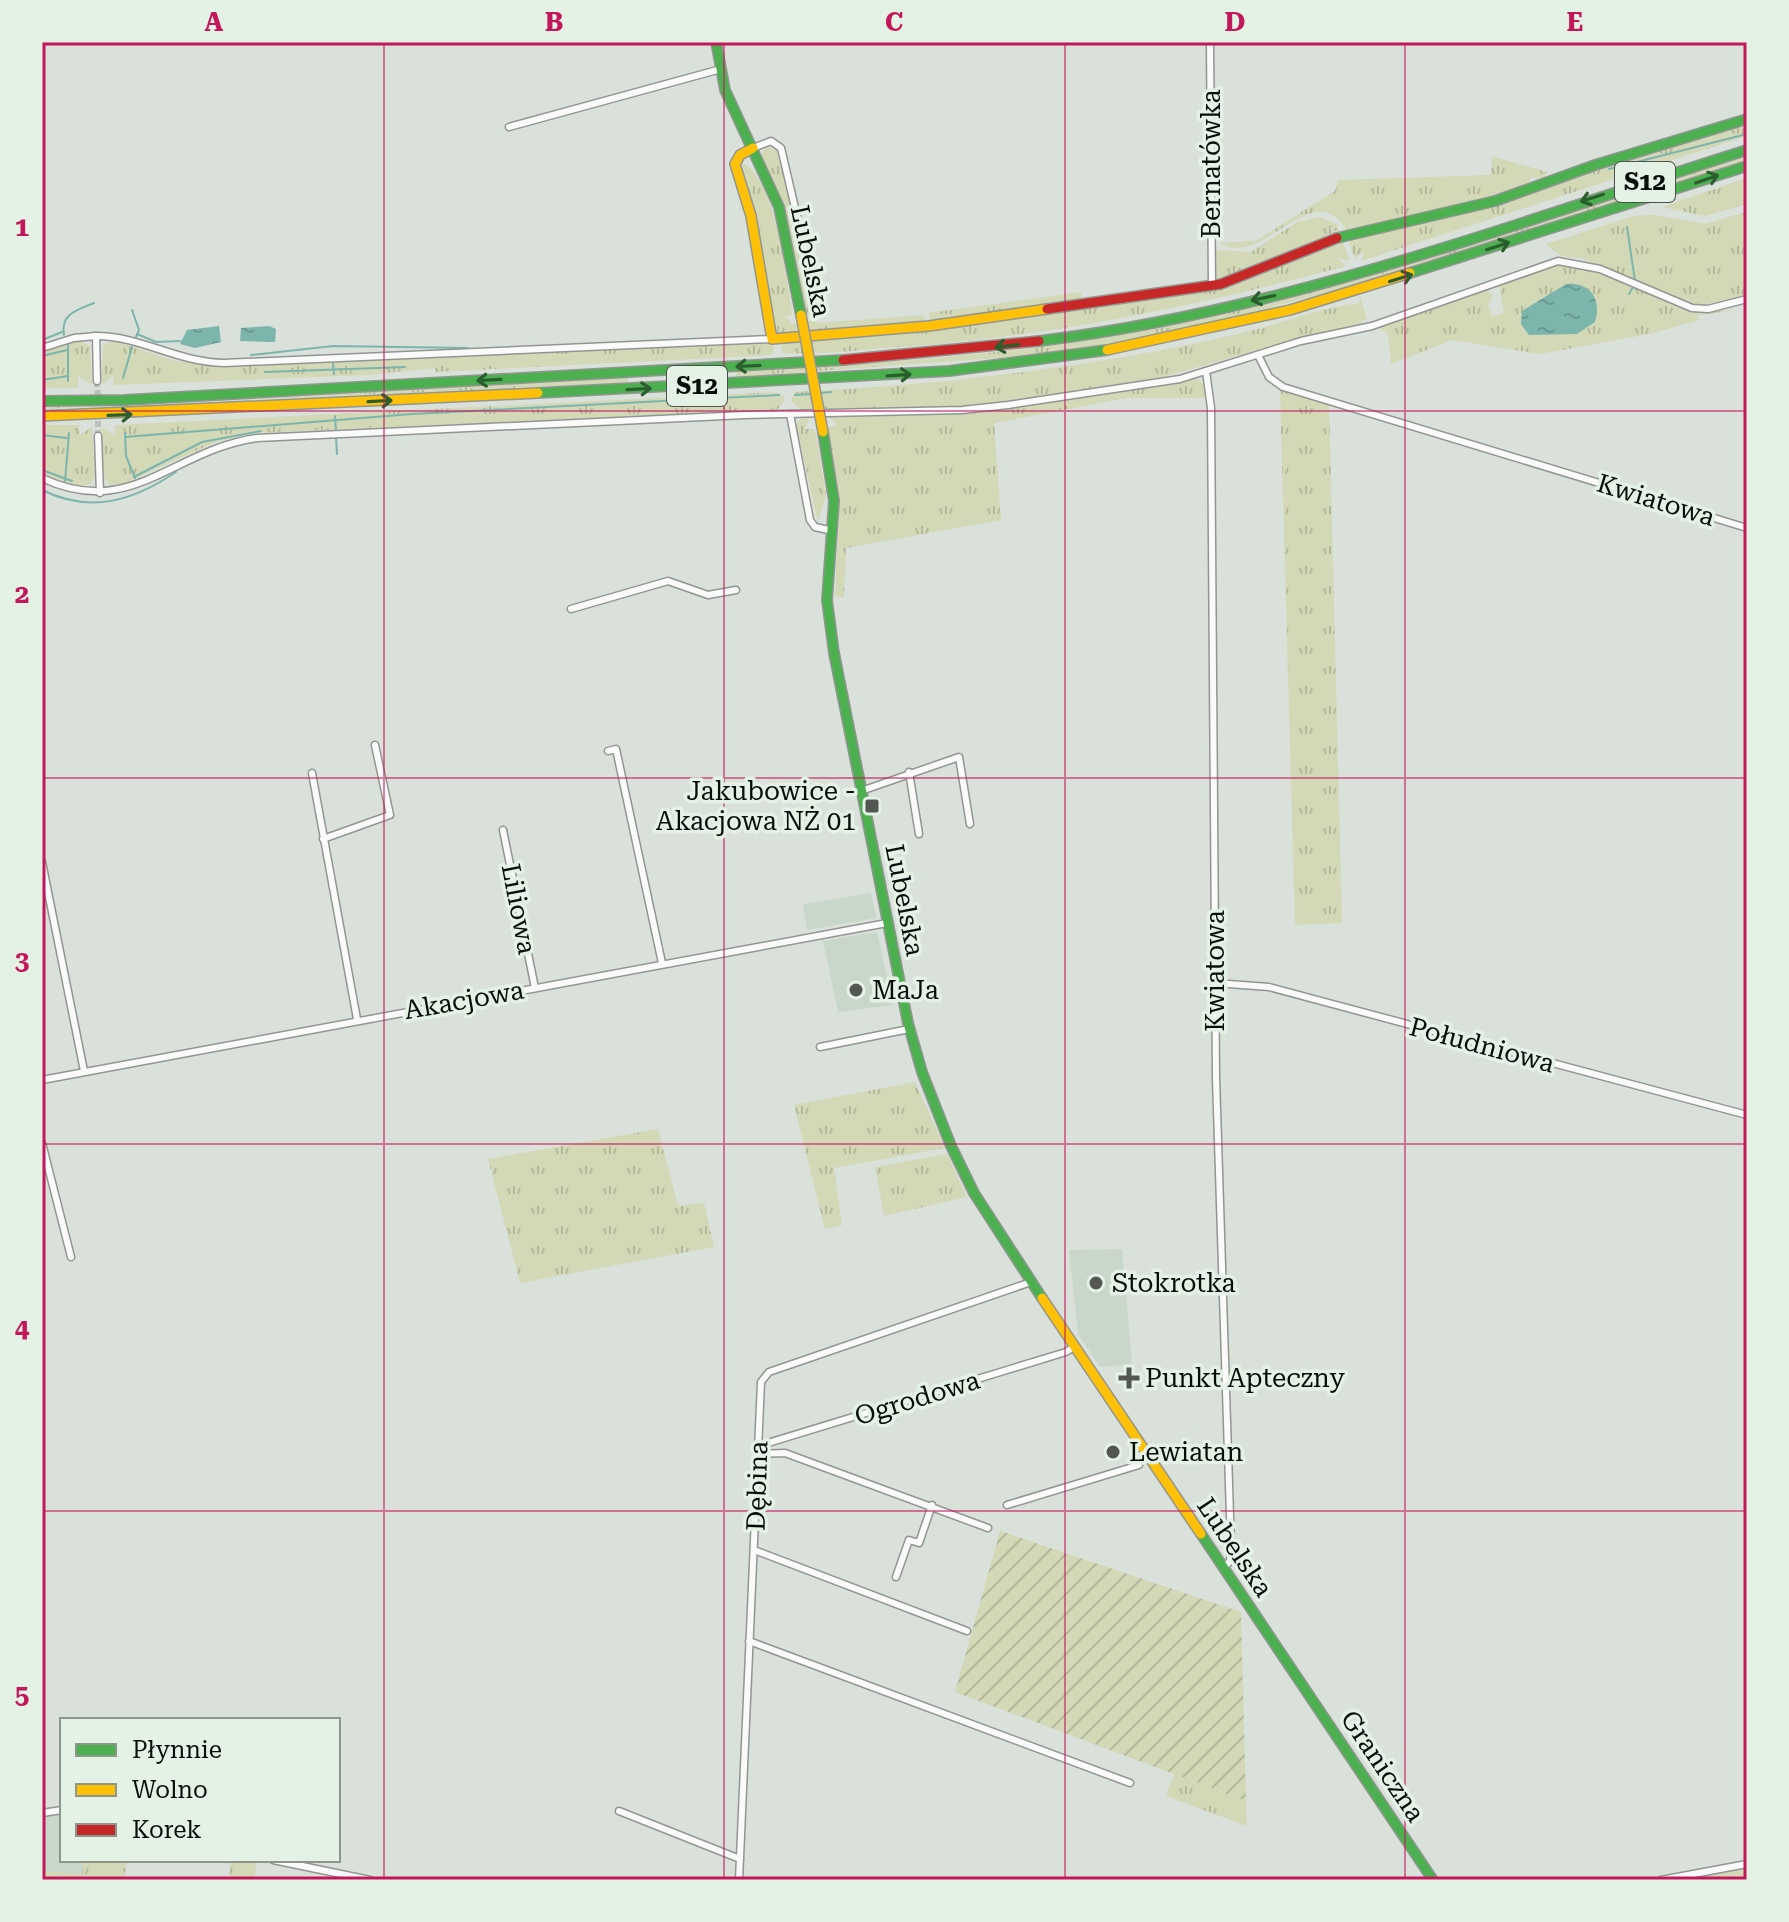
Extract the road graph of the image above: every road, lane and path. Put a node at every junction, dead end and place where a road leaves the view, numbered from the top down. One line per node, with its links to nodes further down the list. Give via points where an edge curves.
1 (716, 42): 3 (main road, Lubelska)
2 (1210, 42): 9 (street, Bernatówka)
3 (721, 69): 5 (street); 6 (main road, Lubelska, via 730,102)
4 (1747, 119): 9 (main road, via 1495,201 1337,237)
5 (509, 127)
6 (753, 148): 11 (street, via 771,141 781,148); 13 (main road, via 735,164 752,224); 25 (main road, Lubelska, bridge, via 779,207 823,432)
7 (1747, 150): 18 (main road, S12, one-way to 18, via 1374,268 1109,331 939,353)
8 (1747, 166): 20 (main road, S12, one-way to 8, via 785,382 949,371 1121,348 1345,295)
9 (1212, 286): 13 (main road, via 929,326)
10 (1747, 299): 15 (street, via 1692,308 1600,269 1558,261 1380,324)
11 (819, 310)
12 (96, 336): 13 (street, via 124,339 189,361 224,363); 14 (street); 17 (street)
13 (772, 339)
14 (42, 348)
15 (1258, 355): 16 (street); 24 (street, Kwiatowa, via 1269,377 1283,387)
16 (1206, 371): 19 (street, via 987,407); 40 (street, Kwiatowa, via 1211,408)
17 (97, 381)
18 (42, 401)
19 (790, 414): 23 (street, via 257,438 215,447 135,486); 25 (street, via 810,520 815,527)
20 (42, 416)
21 (98, 436): 23 (street)
22 (42, 478): 23 (street, via 70,490)
23 (100, 493)
24 (1747, 528)
25 (833, 531): 32 (main road, Lubelska, via 829,622)
26 (736, 590): 27 (street, via 708,595 668,581)
27 (571, 609)
28 (375, 745): 36 (street, via 390,815)
29 (608, 751): 39 (street, via 616,749)
30 (909, 772): 32 (street); 33 (street, via 959,757); 35 (street)
31 (312, 773): 36 (street)
32 (861, 791): 38 (main road, Lubelska)
33 (970, 824)
34 (503, 830): 41 (street, Liliowa)
35 (919, 834)
36 (323, 839): 42 (street)
37 (42, 862): 45 (street)
38 (887, 923): 39 (street, Akacjowa); 43 (main road, Lubelska)
39 (662, 963): 41 (street, Akacjowa)
40 (1215, 983): 47 (street, Południowa, via 1269,987); 58 (street, Kwiatowa, via 1231,1547)
41 (535, 988): 42 (street, Akacjowa)
42 (357, 1019): 45 (street, Akacjowa)
43 (909, 1029): 44 (street); 50 (main road, Lubelska, via 965,1176)
44 (820, 1047)
45 (84, 1071): 46 (street, Akacjowa)
46 (42, 1080)
47 (1747, 1115)
48 (42, 1143): 49 (street)
49 (71, 1257)
50 (1031, 1282): 51 (main road, Lubelska); 52 (street, Dębina, via 769,1372 760,1386)
51 (1074, 1347): 52 (street, Ogrodowa); 58 (main road, Lubelska)
52 (758, 1450): 54 (street, via 785,1453); 57 (street, Dębina)
53 (1139, 1465): 55 (street)
54 (932, 1505): 56 (street); 59 (street, via 919,1543 909,1540)
55 (1007, 1505)
56 (988, 1528)
57 (754, 1550): 60 (street); 61 (street, Dębina)
58 (1223, 1569): 62 (main road, Lubelska)
59 (896, 1577)
60 (967, 1631)
61 (749, 1641): 63 (street); 65 (street, Dębina)
62 (1296, 1677): 70 (main road, Graniczna)
63 (1130, 1783)
64 (619, 1811): 65 (street)
65 (740, 1859): 69 (street, Dębina)
66 (283, 1862): 68 (street)
67 (1747, 1864): 71 (street)
68 (370, 1880)
69 (739, 1880)
70 (1433, 1880)
71 (1661, 1880)

